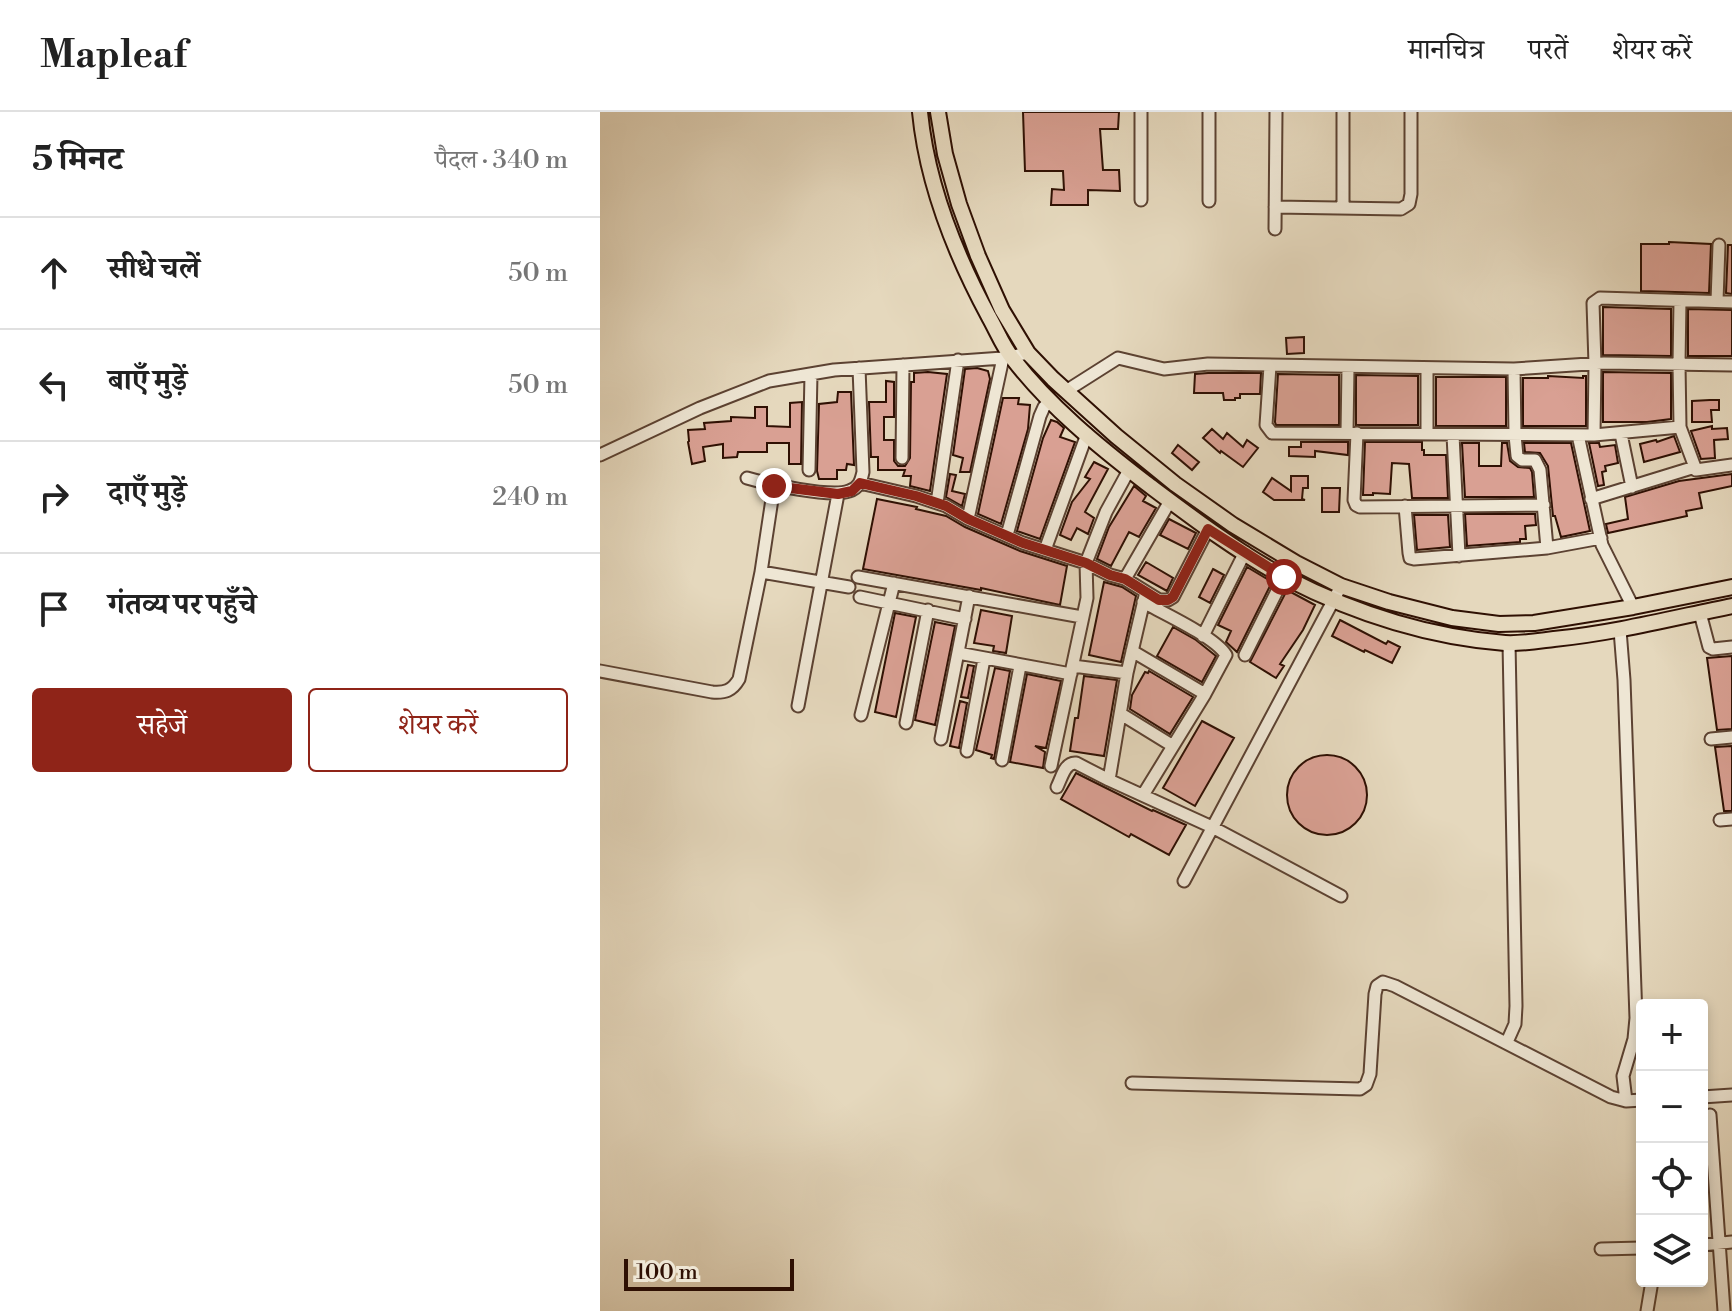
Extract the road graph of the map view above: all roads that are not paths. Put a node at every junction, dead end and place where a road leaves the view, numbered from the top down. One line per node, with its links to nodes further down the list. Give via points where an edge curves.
1 (920, 112): 18 (main road, via 928,164 947,225)
2 (938, 112): 17 (main road, via 945,154 978,256)
3 (1141, 112): 8 (street)
4 (1209, 112): 9 (street)
5 (1276, 112): 10 (street)
6 (1343, 112): 11 (street)
7 (1411, 112): 11 (street, via 1409,204 1401,209)
8 (1141, 200)
9 (1209, 201)
10 (1275, 207): 11 (street); 12 (street)
11 (1343, 207)
12 (1275, 229)
13 (1719, 245): 15 (street)
14 (1680, 301): 15 (street); 20 (street, via 1596,299); 21 (street)
15 (1717, 301): 16 (street)
16 (1732, 302)
17 (1028, 353): 18 (street); 30 (main road)
18 (1007, 358): 19 (street); 31 (main road); 58 (street)
19 (958, 360): 22 (street); 54 (street)
20 (1595, 364): 21 (street); 28 (street); 40 (street)
21 (1679, 364): 23 (street); 32 (street)
22 (903, 365): 25 (street); 42 (street)
23 (1732, 365)
24 (1270, 366): 26 (street); 30 (street, via 1164,369 1118,358); 33 (street, via 1268,430)
25 (859, 368): 29 (street); 48 (street)
26 (1348, 368): 27 (street); 33 (street)
27 (1427, 368): 28 (street); 35 (street)
28 (1514, 369): 38 (street)
29 (811, 374): 41 (street, via 769,381); 45 (street)
30 (1066, 391): 73 (main road, via 1221,517)
31 (1050, 402): 34 (main road); 60 (street, via 1040,416)
32 (1680, 427): 36 (street); 44 (street)
33 (1352, 432): 35 (street); 56 (street, via 1356,505)
34 (1087, 434): 46 (main road); 63 (street)
35 (1427, 434): 37 (street)
36 (1621, 434): 40 (street); 50 (street)
37 (1453, 435): 38 (street); 57 (street)
38 (1515, 435): 39 (street); 55 (street, via 1517,456 1535,460 1540,470)
39 (1578, 435): 40 (street); 52 (street)
40 (1594, 435)
41 (600, 455)
42 (902, 458)
43 (1732, 465): 44 (street)
44 (1695, 467): 50 (street)
45 (809, 470)
46 (1129, 470): 53 (main road); 66 (street)
47 (747, 478): 49 (street)
48 (860, 483): 51 (street); 54 (street)
49 (774, 486): 51 (street); 67 (street)
50 (1632, 487): 52 (street)
51 (838, 494): 72 (street)
52 (1591, 499): 61 (street)
53 (1170, 501): 59 (main road); 70 (street)
54 (937, 503): 58 (street)
55 (1544, 505): 57 (street); 62 (street)
56 (1405, 506): 57 (street); 65 (street, via 1410,558)
57 (1457, 506): 65 (street)
58 (968, 519): 60 (street)
59 (1208, 529): 64 (main road); 77 (street, via 1173,597)
60 (1007, 535): 63 (street)
61 (1601, 538): 62 (street); 82 (street)
62 (1547, 548): 65 (street)
63 (1045, 550): 66 (street)
64 (1245, 552): 69 (main road); 88 (street)
65 (1459, 556)
66 (1086, 563): 70 (street); 85 (street)
67 (761, 572): 72 (street); 97 (street, via 734,688 712,692)
68 (858, 577): 71 (street)
69 (1284, 577): 79 (main road); 93 (street)
70 (1125, 579): 77 (street)
71 (894, 583): 76 (street); 80 (street)
72 (821, 584): 74 (street); 100 (street)
73 (1341, 586): 79 (street); 82 (main road, via 1452,618 1499,624)
74 (849, 587)
75 (1732, 587): 82 (main road)
76 (969, 596): 85 (street); 86 (street)
77 (1145, 596): 88 (street); 91 (street)
78 (860, 597): 80 (street)
79 (1333, 600): 89 (main road, via 1448,636); 114 (street)
80 (889, 601): 83 (street); 102 (street)
81 (1732, 606): 84 (main road)
82 (1633, 607)
83 (928, 610): 86 (street); 103 (street)
84 (1700, 613): 87 (main road); 90 (street, via 1709,647)
85 (1082, 617): 96 (street)
86 (965, 619): 92 (street)
87 (1620, 630): 89 (main road); 122 (street, via 1636,1018 1623,1076)
88 (1203, 636): 99 (street, via 1226,655)
89 (1509, 643): 117 (street, via 1516,1006)
90 (1732, 647)
91 (1132, 651): 98 (street); 99 (street)
92 (958, 653): 94 (street); 105 (street)
93 (1245, 655)
94 (984, 659): 95 (street); 108 (street)
95 (1020, 666): 96 (street); 109 (street)
96 (1072, 670): 98 (street); 110 (street)
97 (600, 671)
98 (1127, 673): 101 (street)
99 (1205, 694): 107 (street)
100 (798, 706)
101 (1121, 714): 107 (street); 111 (street)
102 (861, 715)
103 (906, 723)
104 (1732, 737): 106 (street)
105 (941, 739)
106 (1711, 739)
107 (1173, 746): 113 (street)
108 (967, 751)
109 (1002, 760)
110 (1051, 766)
111 (1109, 780): 112 (street, via 1073,762); 113 (street)
112 (1057, 787)
113 (1143, 795): 114 (street)
114 (1212, 827): 115 (street); 116 (street)
115 (1184, 881)
116 (1341, 896)
117 (1507, 1042): 118 (street, via 1383,982 1375,994 1370,1074 1360,1089); 122 (street)
118 (1132, 1083)
119 (1732, 1095): 120 (street)
120 (1708, 1097)
121 (1636, 1100): 122 (street)
122 (1626, 1101)
123 (1710, 1115): 125 (street)
124 (1732, 1242): 125 (street)
125 (1719, 1243): 126 (street); 131 (street)
126 (1708, 1244)
127 (1636, 1248): 128 (street)
128 (1601, 1249)
129 (1651, 1287): 130 (street)
130 (1647, 1311)
131 (1724, 1311)

